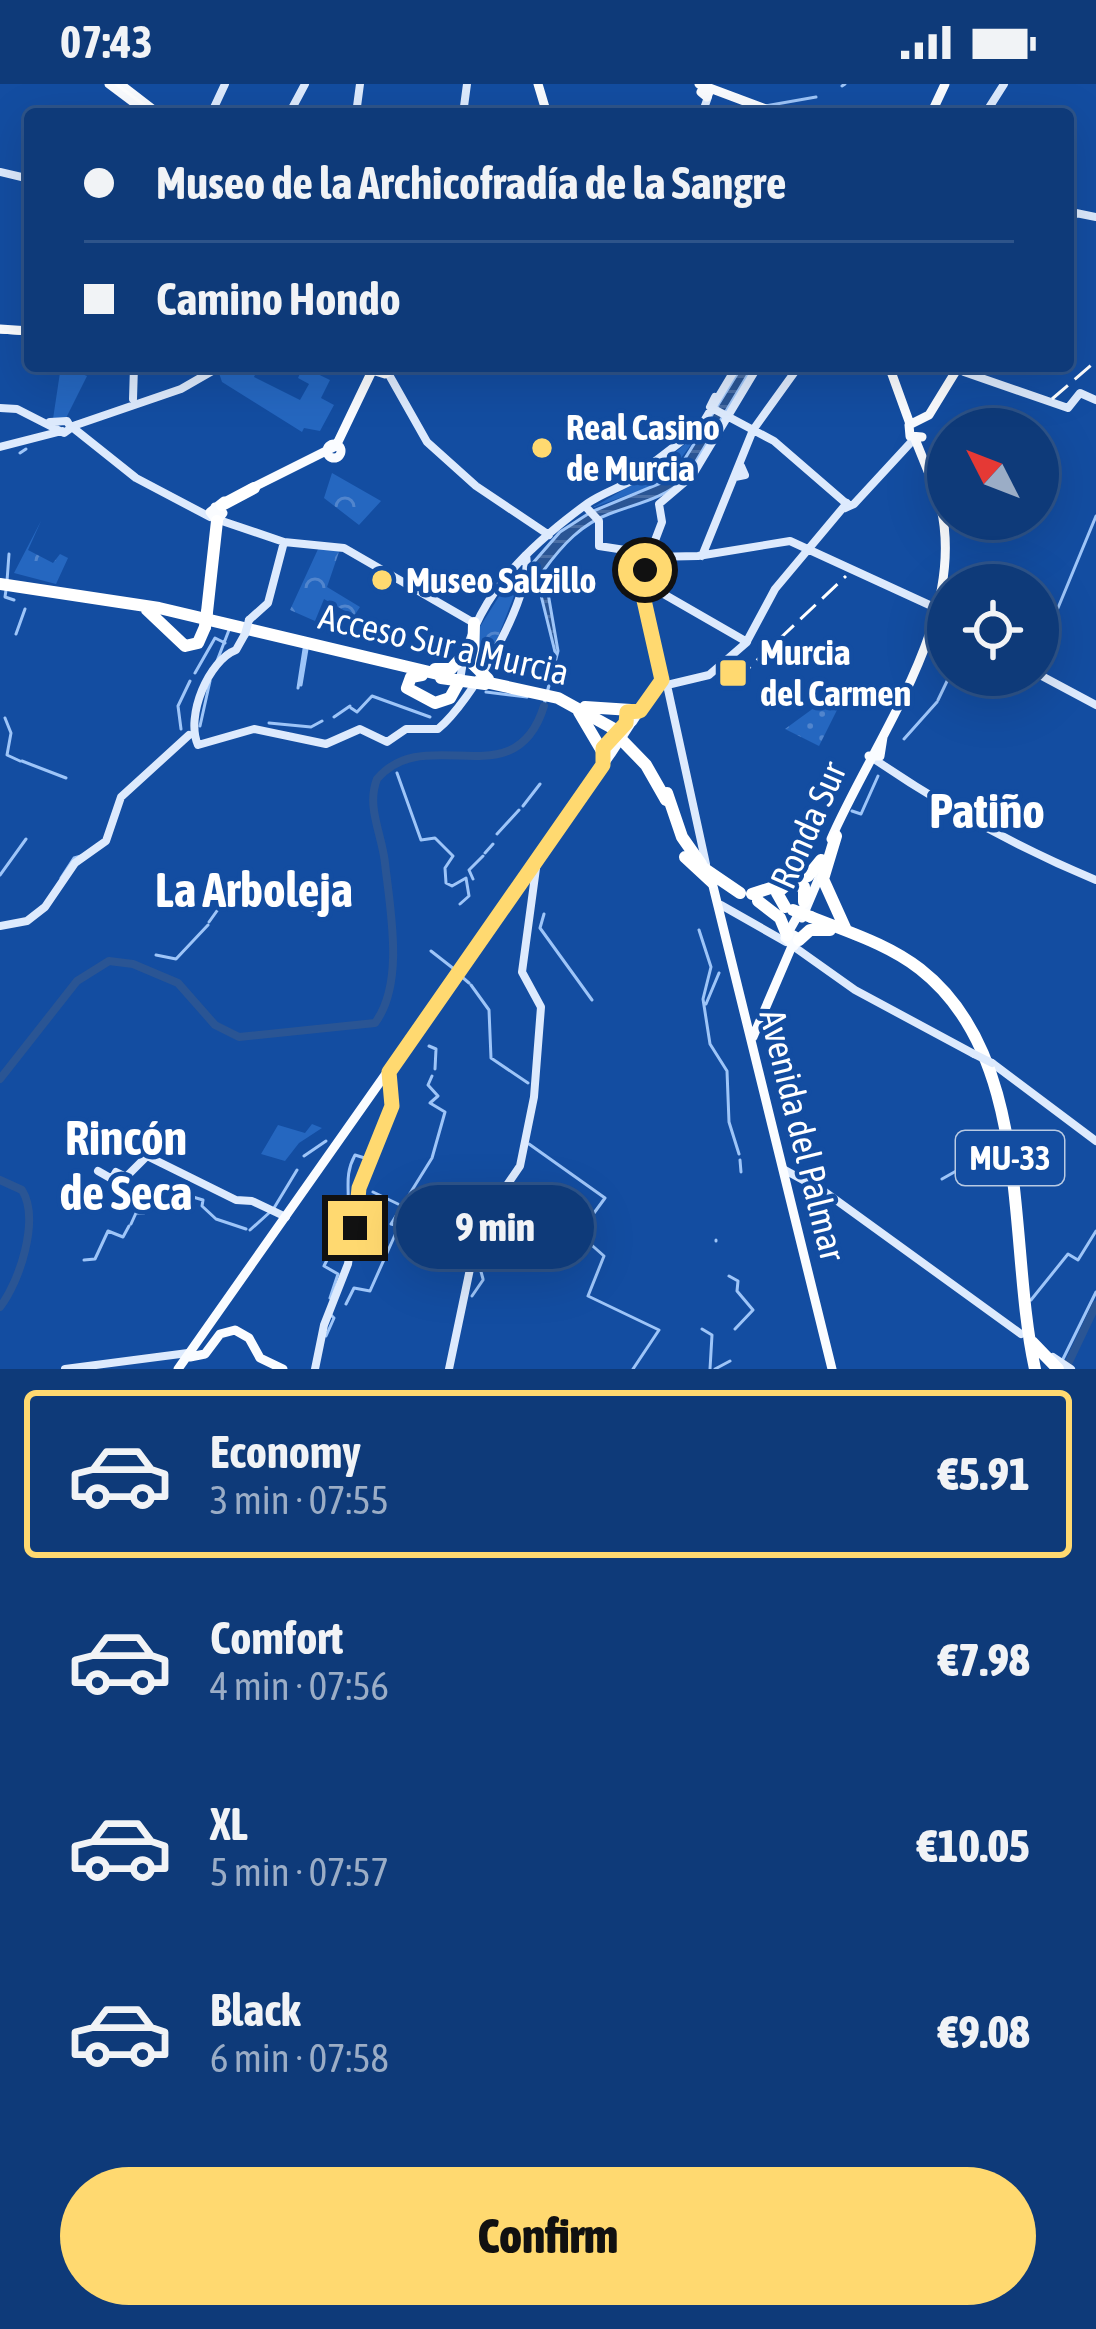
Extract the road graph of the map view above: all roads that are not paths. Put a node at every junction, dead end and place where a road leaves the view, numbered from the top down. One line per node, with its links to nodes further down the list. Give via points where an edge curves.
1 (98, 84): 2 (main road)
2 (115, 85): 4 (main road); 5 (main road)
3 (705, 92): 6 (main road); 7 (main road)
4 (142, 108)
5 (150, 108)
6 (752, 108)
7 (759, 108)
8 (136, 372): 19 (main road)
9 (205, 372): 19 (main road)
10 (375, 372): 28 (main road, via 333,449)
11 (379, 372): 32 (main road, via 427,442)
12 (729, 372): 20 (main road)
13 (756, 372): 22 (main road)
14 (795, 372): 24 (main road)
15 (893, 372): 25 (main road, Ronda Sur)
16 (959, 372): 25 (main road)
17 (969, 372): 18 (main road, via 1068,408 1080,393)
18 (1096, 400)
19 (136, 402): 23 (main road)
20 (714, 403): 22 (main road); 30 (main road, via 699,428)
21 (0, 408): 23 (main road)
22 (732, 414): 24 (main road); 35 (main road, via 693,478 660,510)
23 (65, 427): 26 (main road); 31 (main road, via 136,478)
24 (754, 429): 29 (main road); 36 (main road)
25 (916, 430): 27 (main road, Ronda Sur, bridge); 29 (main road)
26 (0, 446)
27 (927, 461)
28 (255, 489): 31 (highway)
29 (848, 501): 34 (main road)
30 (589, 508): 32 (main road); 35 (main road, via 599,520 599,546)
31 (217, 517): 33 (main road); 38 (highway)
32 (548, 538): 37 (main road)
33 (284, 542): 45 (main road, via 344,548); 47 (main road, via 268,603)
34 (812, 548): 36 (main road, via 770,541); 42 (main road); 50 (main road, via 775,589)
35 (651, 555): 36 (main road); 40 (main road)
36 (702, 556)
37 (525, 560): 45 (main road); 62 (main road, via 469,696 442,727 386,742 362,729 324,745 254,729 199,745)
38 (209, 584): 44 (highway, via 192,604); 46 (highway); 47 (highway, via 220,614)
39 (0, 585): 41 (highway)
40 (642, 585): 50 (main road); 56 (main road, Avenida del Palmar)
41 (20, 586): 43 (highway, Acceso Sur a Murcia); 44 (highway, Acceso Sur a Murcia)
42 (927, 596)
43 (111, 601): 46 (highway, Acceso Sur a Murcia); 46 (highway, via 154,614 184,646 198,643)
44 (159, 608): 47 (highway, Acceso Sur a Murcia)
45 (479, 618): 52 (main road); 52 (highway)
46 (204, 619): 53 (highway, Acceso Sur a Murcia)
47 (248, 627): 51 (highway, Acceso Sur a Murcia); 62 (main road, via 238,648 220,657)
48 (927, 636): 61 (main road, Ronda Sur)
49 (927, 637): 61 (main road, Ronda Sur)
50 (746, 642): 56 (main road, via 705,677)
51 (375, 660): 52 (highway, via 448,670); 53 (highway, Acceso Sur a Murcia)
52 (464, 662): 54 (main road); 55 (highway, bridge)
53 (442, 676): 54 (highway, via 413,675 407,686 441,703); 55 (highway, Acceso Sur a Murcia, bridge)
54 (460, 680)
55 (486, 682): 58 (highway, Acceso Sur a Murcia)
56 (663, 685): 60 (main road); 65 (main road, Avenida del Palmar)
57 (1059, 685): 59 (main road)
58 (558, 699): 60 (highway); 63 (highway, Acceso Sur a Murcia); 63 (highway)
59 (1096, 705)
60 (633, 711): 63 (main road); 63 (highway, via 609,713)
61 (890, 717): 64 (main road, Ronda Sur)
62 (191, 735): 74 (main road, via 121,797 106,841 75,862 48,904 26,921)
63 (609, 747): 66 (highway, Acceso Sur a Murcia, bridge, via 646,765); 68 (main road)
64 (876, 748): 67 (main road, Ronda Sur); 70 (main road, via 892,774)
65 (682, 752): 69 (main road, Avenida del Palmar); 69 (main road, Avenida del Palmar)
66 (667, 799): 69 (highway, Acceso Sur a Murcia); 69 (highway, via 680,847 693,869)
67 (833, 840): 71 (highway, via 811,874); 73 (main road, Ronda Sur); 75 (highway, via 823,879)
68 (533, 867): 79 (main road); 93 (main road, via 522,972 541,1006 533,1105 520,1166 479,1226)
69 (706, 868): 71 (highway, MU-33, bridge); 72 (main road, Avenida del Palmar)
70 (1096, 880)
71 (747, 894): 73 (highway, MU-33); 76 (highway, via 776,914)
72 (722, 908): 76 (main road); 77 (main road, Avenida del Palmar)
73 (802, 911): 75 (highway, MU-33); 76 (main road, Ronda Sur)
74 (0, 926)
75 (858, 937): 76 (highway, via 810,930); 84 (highway, MU-33, via 912,963 944,991 982,1054 1012,1171); 86 (highway, MU-33, via 938,989 979,1055 1010,1172)
76 (791, 941): 77 (main road, Ronda Sur); 80 (main road, bridge, via 855,990 992,1063)
77 (754, 1018): 78 (main road, Ronda Sur)
78 (752, 1042): 81 (main road, Avenida del Palmar)
79 (388, 1075): 83 (main road); 92 (main road, via 392,1108 359,1188 348,1264)
80 (1096, 1141)
81 (783, 1169): 85 (main road); 94 (main road, Avenida del Palmar)
82 (98, 1171): 83 (main road, via 130,1176 147,1156)
83 (287, 1218): 87 (main road)
84 (1026, 1312): 88 (highway, via 1034,1349); 95 (highway, MU-33)
85 (1021, 1334)
86 (1031, 1348): 88 (main road); 95 (highway, MU-33)
87 (196, 1353): 89 (main road); 90 (main road); 91 (main road, via 237,1330 261,1359)
88 (1064, 1367): 95 (highway, via 1047,1359)
89 (65, 1369)
90 (178, 1369)
91 (283, 1369)
92 (315, 1369)
93 (449, 1369)
94 (832, 1369)
95 (1034, 1369)

